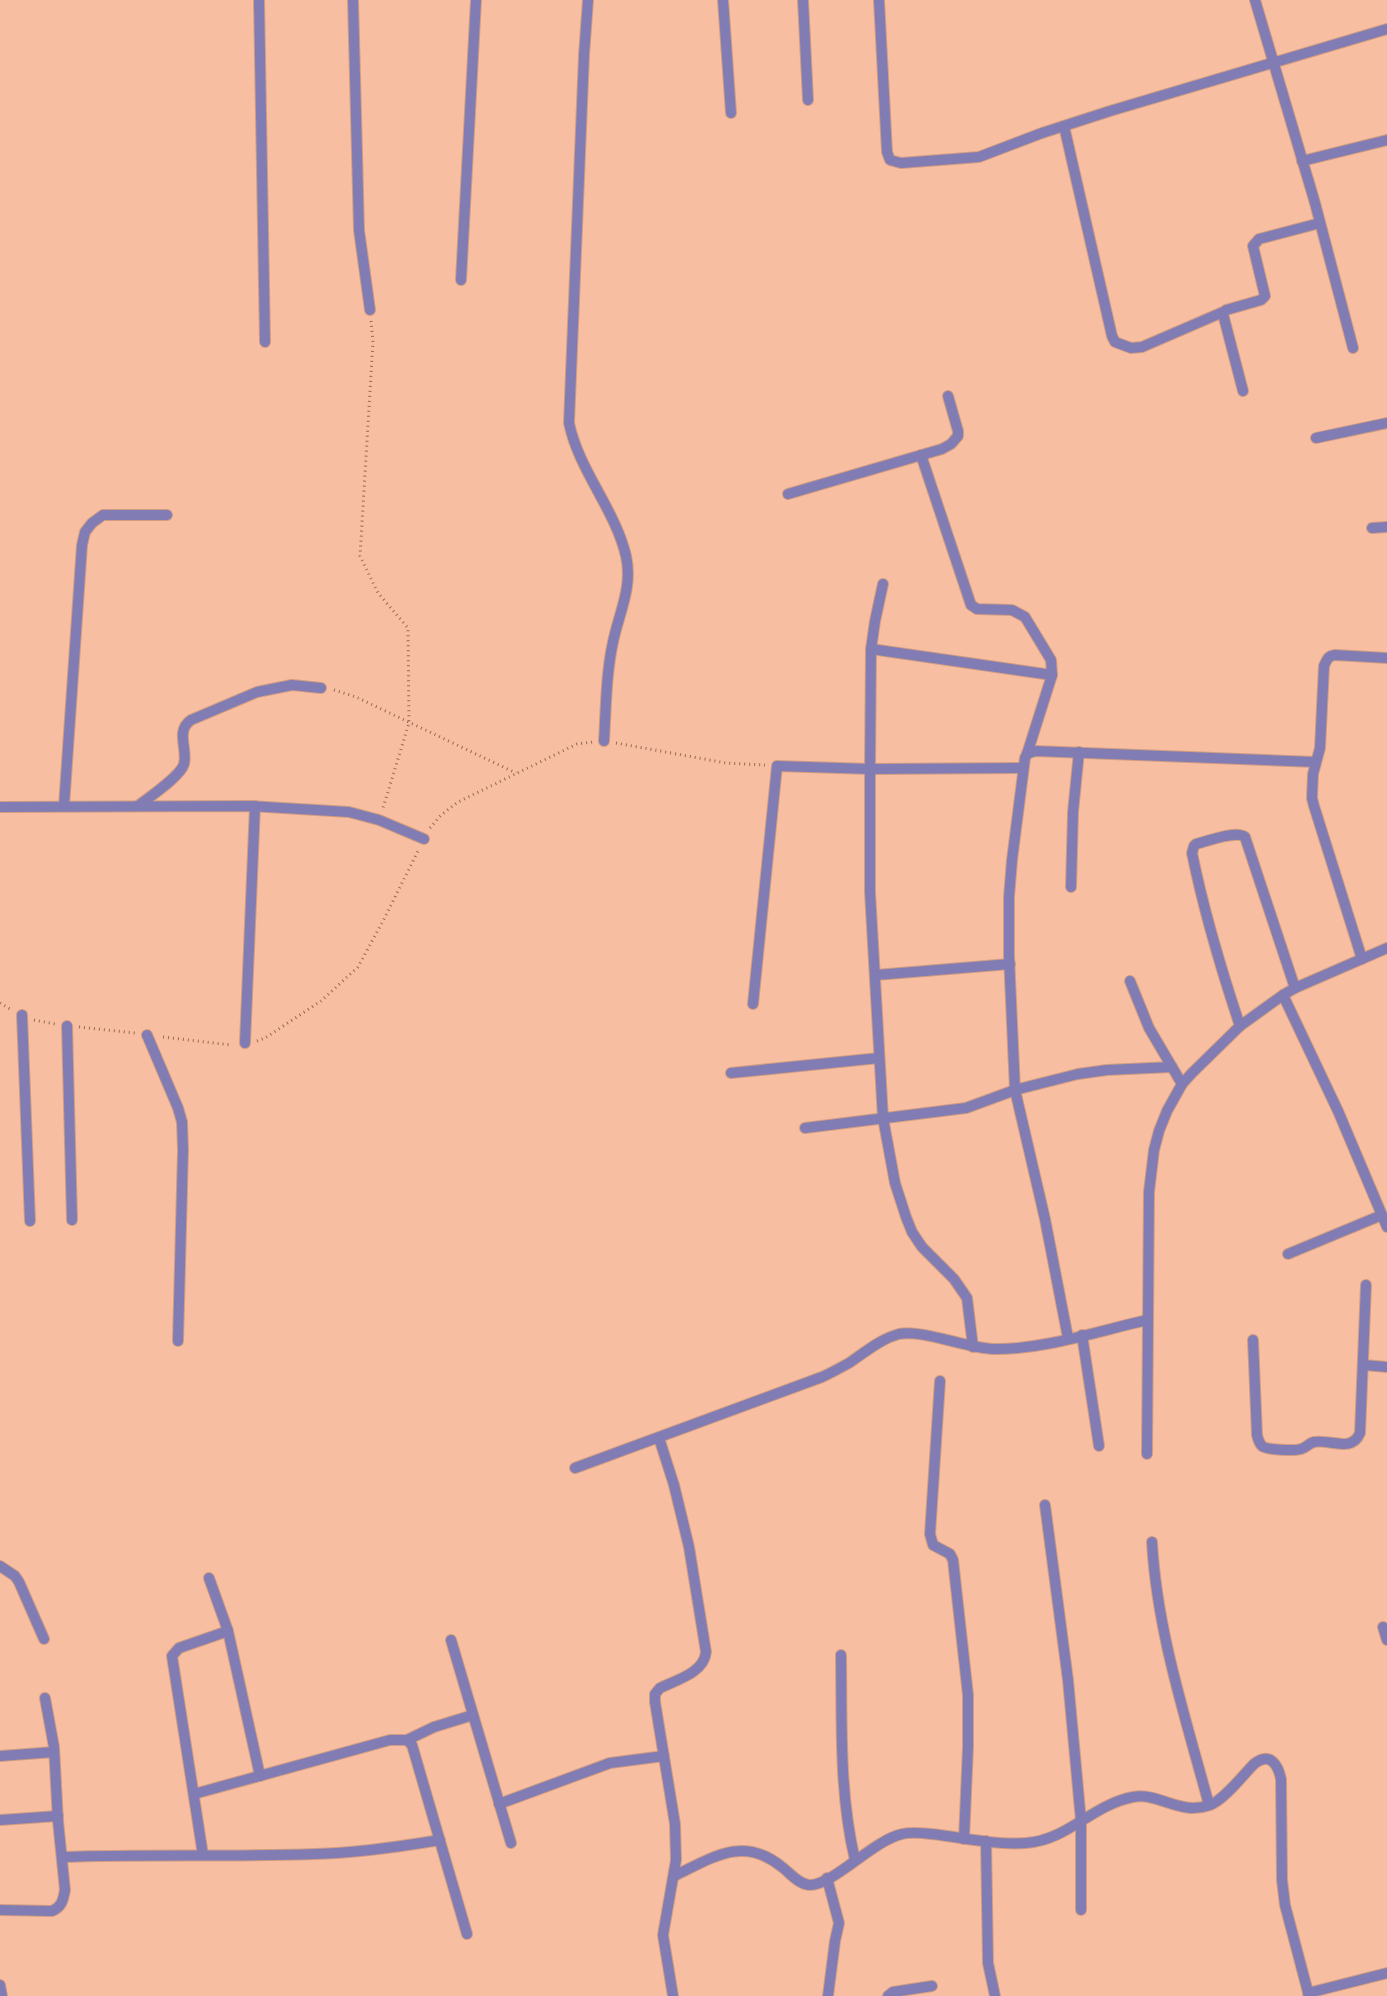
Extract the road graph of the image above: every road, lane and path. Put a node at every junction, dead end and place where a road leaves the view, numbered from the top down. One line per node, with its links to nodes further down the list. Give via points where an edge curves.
1 (259, 0): 20 (street)
2 (353, 0): 18 (street, via 359,230)
3 (476, 0): 17 (street)
4 (588, 0): 37 (street, via 569,423 575,447 616,527 626,558 627,593 612,647)
5 (724, 0): 12 (street)
6 (803, 0): 11 (street)
7 (879, 0): 13 (street, via 890,160 901,163 979,157)
8 (1255, 0): 10 (street)
9 (1387, 29): 10 (street)
10 (1273, 62): 13 (street); 15 (street)
11 (808, 100)
12 (731, 113)
13 (1064, 126): 19 (street, via 1092,256 1115,342 1131,348 1142,347)
14 (1387, 140): 15 (street)
15 (1302, 161): 16 (street)
16 (1320, 223): 19 (street, via 1259,239 1253,249 1265,296); 21 (street)
17 (461, 280)
18 (370, 310): 36 (path, via 373,342 360,556 378,593 408,628)
19 (1223, 312): 22 (street)
20 (265, 342)
21 (1353, 348)
22 (1243, 391)
23 (948, 396): 26 (street, via 958,436 951,444)
24 (1387, 423): 25 (street)
25 (1316, 438)
26 (921, 455): 27 (street); 34 (street, via 972,605 978,609 1012,610 1024,616 1051,660)
27 (788, 494)
28 (167, 516): 45 (street, via 103,515 85,532)
29 (1387, 527): 30 (street)
30 (1372, 528)
31 (883, 584): 32 (street)
32 (871, 649): 34 (street); 43 (street)
33 (1387, 658): 40 (street, via 1335,655 1327,659 1320,748)
34 (1052, 675): 39 (street)
35 (321, 688): 36 (path, via 344,692); 46 (street, via 292,685 257,692 191,720 183,731 182,767)
36 (409, 723): 44 (path); 49 (path)
37 (604, 741): 41 (path, via 726,763); 44 (path, via 577,744)
38 (1079, 752): 39 (street, via 1035,751); 40 (street); 51 (street)
39 (1027, 754): 42 (street)
40 (1315, 762): 53 (street, via 1312,798)
41 (777, 766): 43 (street); 60 (street)
42 (1023, 768): 43 (street); 54 (street, via 1009,897)
43 (870, 769): 55 (street, via 870,892)
44 (517, 774): 50 (path, via 458,802 431,826)
45 (64, 806): 46 (street); 48 (street)
46 (138, 806): 47 (street)
47 (255, 806): 49 (street, via 349,812); 65 (street)
48 (0, 807)
49 (379, 820): 50 (street)
50 (424, 840): 65 (path, via 358,967 321,1001 265,1038)
51 (1071, 887)
52 (1387, 948): 53 (street)
53 (1362, 959): 57 (street)
54 (1010, 964): 55 (street); 70 (street)
55 (876, 975): 66 (street)
56 (1130, 981): 67 (street, via 1149,1028)
57 (1296, 988): 58 (street); 63 (street, via 1246,837 1234,834 1196,844 1192,853 1203,905)
58 (1283, 995): 63 (street); 73 (street, via 1338,1111)
59 (0, 1004): 61 (path)
60 (753, 1004)
61 (22, 1016): 62 (path); 74 (street)
62 (67, 1026): 64 (path); 75 (street)
63 (1240, 1026): 69 (street)
64 (147, 1035): 65 (path, via 232,1045); 83 (street, via 182,1122)
65 (245, 1043)
66 (880, 1058): 68 (street); 71 (street)
67 (1172, 1067): 69 (street); 70 (street, via 1078,1074)
68 (731, 1073)
69 (1182, 1084): 79 (street, via 1167,1110 1154,1150 1149,1192)
70 (1015, 1090): 71 (street, via 966,1108); 81 (street)
71 (883, 1118): 72 (street); 84 (street, via 895,1183 906,1217 922,1247 968,1298)
72 (806, 1128)
73 (1382, 1215): 76 (street); 77 (street)
74 (30, 1220)
75 (72, 1220)
76 (1387, 1227)
77 (1288, 1254)
78 (1366, 1286): 85 (street)
79 (1147, 1320): 80 (street); 90 (street)
80 (1082, 1335): 81 (street); 89 (street)
81 (1068, 1338): 84 (street, via 1009,1349)
82 (1253, 1340): 85 (street, via 1257,1435 1267,1449 1301,1449 1316,1442 1350,1444 1358,1439)
83 (178, 1341)
84 (973, 1348): 88 (street, via 916,1334 899,1334 822,1377)
85 (1364, 1365): 86 (street)
86 (1387, 1367)
87 (940, 1381): 115 (street, via 930,1534 934,1545 952,1557 968,1695)
88 (659, 1438): 91 (street); 107 (street, via 689,1547 706,1652 700,1666 655,1694)
89 (1099, 1446)
90 (1147, 1454)
91 (575, 1468)
92 (1045, 1505): 114 (street, via 1068,1680)
93 (1152, 1542): 111 (street, via 1166,1636)
94 (0, 1566): 98 (street, via 19,1582)
95 (209, 1578): 97 (street)
96 (1383, 1627): 100 (street)
97 (228, 1632): 108 (street); 109 (street, via 179,1648 172,1656)
98 (44, 1639)
99 (451, 1640): 103 (street)
100 (1387, 1640)
101 (841, 1654): 121 (street, via 843,1771)
102 (45, 1698): 105 (street)
103 (473, 1715): 104 (street, via 434,1727); 110 (street)
104 (407, 1740): 108 (street, via 390,1740); 116 (street, via 412,1745)
105 (54, 1752): 106 (street); 112 (street)
106 (0, 1756)
107 (664, 1756): 110 (street, via 610,1763); 122 (street, via 675,1824)
108 (260, 1776): 109 (street)
109 (194, 1794): 119 (street)
110 (500, 1804): 118 (street)
111 (1209, 1805): 114 (street, via 1199,1809 1178,1807 1147,1797 1135,1797); 130 (street, via 1259,1760 1273,1761 1277,1765 1281,1779 1285,1905)
112 (58, 1816): 113 (street); 120 (street)
113 (0, 1820)
114 (1081, 1820): 117 (street, via 1059,1836 1044,1841 1008,1844); 125 (street)
115 (964, 1839): 117 (street); 121 (street, via 902,1834 887,1839)
116 (440, 1840): 119 (street, via 383,1849 316,1854); 126 (street)
117 (986, 1841): 135 (street, via 988,1963)
118 (511, 1843)
119 (203, 1855): 120 (street)
120 (63, 1857): 124 (street, via 65,1890 58,1908 52,1911)
121 (855, 1860): 123 (street)
122 (674, 1876): 123 (street, via 719,1855 748,1850 777,1863 800,1882 812,1885); 132 (street, via 663,1935)
123 (827, 1878): 133 (street, via 839,1923)
124 (0, 1910)
125 (1081, 1910)
126 (467, 1934)
127 (1387, 1973): 130 (street)
128 (0, 1985): 131 (street)
129 (932, 1986): 134 (street, via 893,1992)
130 (1309, 1994)
131 (2, 1996)
132 (673, 1996)
133 (828, 1996)
134 (888, 1996)
135 (995, 1996)

